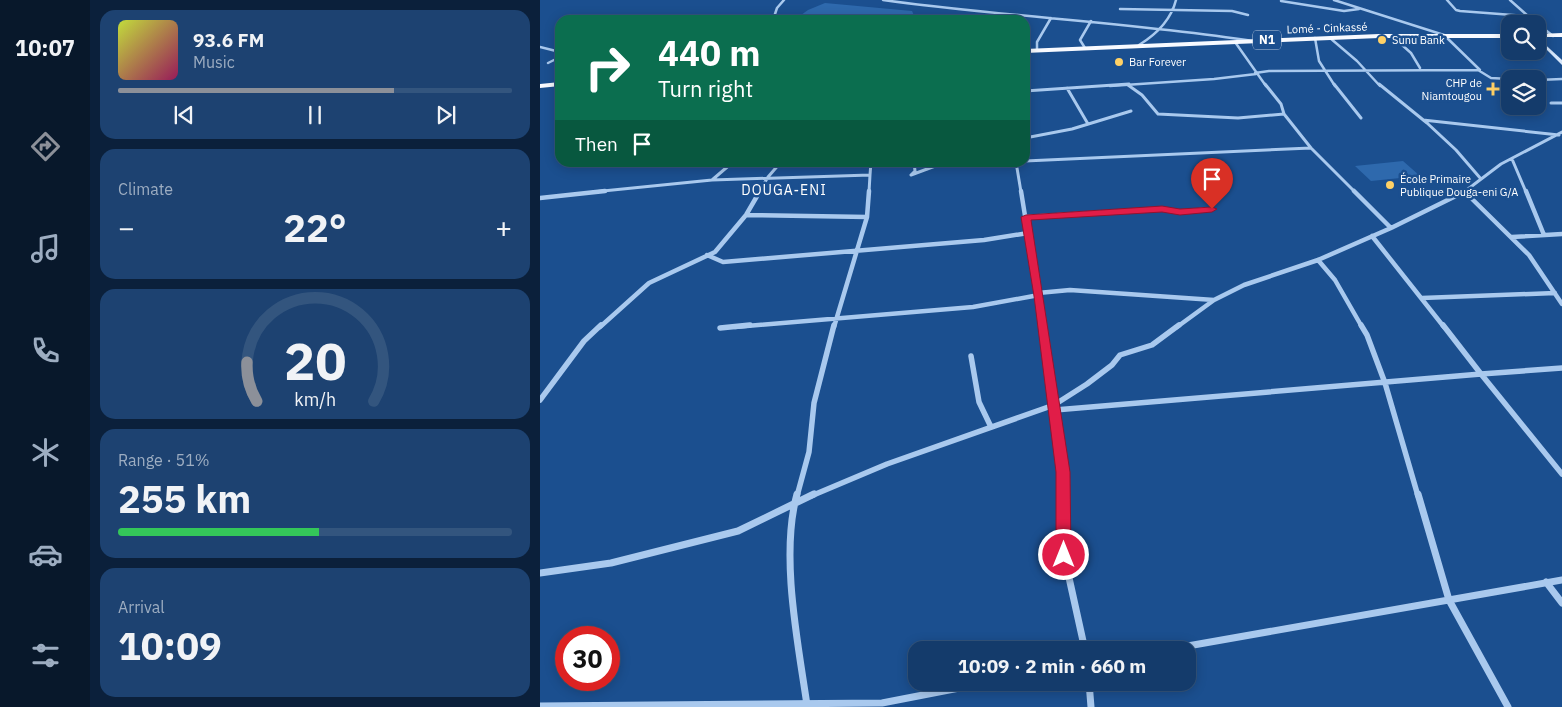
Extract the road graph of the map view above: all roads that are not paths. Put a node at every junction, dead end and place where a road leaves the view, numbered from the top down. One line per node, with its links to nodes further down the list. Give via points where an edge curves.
1 (784, 0): 12 (street)
2 (883, 0): 11 (street)
3 (1176, 0): 10 (street)
4 (1334, 0): 8 (street)
5 (1447, 0): 15 (street, via 1460,11)
6 (1510, 0): 16 (street)
7 (1281, 1): 8 (street, via 1344,11)
8 (1362, 8): 22 (street)
9 (1120, 9): 10 (street)
10 (1173, 10): 14 (street, via 1238,11); 20 (street)
11 (997, 14): 13 (street)
12 (775, 15)
13 (1010, 15)
14 (1248, 15)
15 (1513, 15)
16 (1525, 15)
17 (1030, 16): 18 (street)
18 (1051, 18): 19 (street); 36 (street, via 1037,42)
19 (1090, 21): 20 (street); 34 (street, via 1080,40)
20 (1160, 28): 30 (street); 32 (street)
21 (1546, 31): 27 (street)
22 (1444, 35): 24 (highway, Lomé - Cinkassé / N1); 25 (highway, Lomé - Cinkassé / N1); 45 (street, via 1480,70)
23 (1562, 35): 27 (highway)
24 (1392, 36): 29 (highway, Lomé - Cinkassé / N1); 42 (street, via 1411,53)
25 (1501, 36)
26 (1546, 36): 27 (highway)
27 (1553, 36)
28 (1315, 38): 29 (highway, Lomé - Cinkassé / N1); 30 (highway, Lomé - Cinkassé / N1); 43 (street, via 1316,54)
29 (1330, 38): 44 (street)
30 (1255, 41): 31 (highway, Lomé - Cinkassé / N1)
31 (1235, 42): 32 (highway, Lomé - Cinkassé / N1); 46 (street)
32 (1139, 46): 34 (highway, Lomé - Cinkassé / N1)
33 (1546, 46): 41 (main road)
34 (1085, 48): 36 (highway, Lomé - Cinkassé / N1)
35 (540, 49): 37 (street)
36 (1037, 50): 38 (highway, Lomé - Cinkassé / N1)
37 (555, 51)
38 (1030, 51)
39 (555, 60): 40 (street)
40 (548, 63)
41 (1562, 63)
42 (1420, 68): 44 (street); 45 (street)
43 (1323, 70): 44 (street); 46 (street); 59 (street)
44 (1365, 70): 60 (street, via 1384,90)
45 (1477, 70): 47 (street, via 1491,78)
46 (1256, 74): 51 (street); 58 (street, via 1281,104)
47 (1501, 79)
48 (1546, 80): 49 (street)
49 (1562, 80)
50 (555, 84): 52 (highway)
51 (1128, 84): 53 (street); 58 (street, via 1158,114 1238,118)
52 (540, 86)
53 (1067, 88): 54 (street); 61 (street)
54 (1030, 91)
55 (1551, 103): 56 (street)
56 (1562, 103)
57 (1131, 111): 61 (street)
58 (1284, 114): 64 (street)
59 (1361, 118)
60 (1422, 120): 62 (street); 75 (street, via 1456,150)
61 (1088, 124): 63 (street)
62 (1560, 133): 65 (street)
63 (1030, 137)
64 (1311, 148): 66 (street); 83 (street)
65 (1512, 159): 75 (street); 86 (street)
66 (1030, 161)
67 (727, 167): 76 (street)
68 (777, 167): 74 (street)
69 (871, 167): 73 (street)
70 (915, 167): 71 (street, via 910,175)
71 (932, 167)
72 (1017, 167): 82 (street)
73 (870, 174): 74 (street); 81 (street)
74 (768, 177): 76 (street); 80 (street)
75 (1481, 179): 77 (street)
76 (712, 180): 78 (street)
77 (1465, 192): 83 (street); 88 (street)
78 (540, 198)
79 (1212, 209): 82 (street)
80 (746, 214): 81 (street); 90 (street, via 715,252)
81 (867, 217): 89 (street)
82 (1026, 217): 84 (street)
83 (1391, 228): 87 (street)
84 (1028, 233): 89 (street); 93 (street)
85 (1562, 234): 86 (street)
86 (1544, 235): 88 (street)
87 (1372, 236): 91 (street); 94 (street)
88 (1512, 237): 92 (street, via 1529,255)
89 (856, 252): 90 (street, via 723,262); 97 (street)
90 (707, 256): 103 (street, via 649,283 636,294 584,341)
91 (1318, 260): 95 (street, via 1244,285); 102 (street, via 1335,280 1367,335)
92 (1555, 293): 94 (street); 96 (street)
93 (1038, 294): 95 (street, via 1070,290); 97 (street, via 973,307); 104 (street)
94 (1422, 298): 101 (street)
95 (1214, 300): 104 (street, via 1152,344 1120,355 1112,365)
96 (1562, 304)
97 (837, 318): 98 (street); 107 (street, via 816,394 809,452)
98 (720, 328)
99 (971, 356): 105 (street, via 976,398)
100 (1562, 368): 101 (street)
101 (1481, 374): 102 (street); 106 (street)
102 (1385, 383): 104 (street); 111 (street)
103 (540, 400)
104 (1054, 407): 105 (street); 113 (street, via 1063,472 1064,555)
105 (991, 427): 107 (street, via 887,464)
106 (1562, 474)
107 (795, 502): 108 (street, via 738,531 611,563); 117 (street, via 790,556 795,622)
108 (540, 573)
109 (1562, 580): 110 (street)
110 (1546, 582): 111 (street); 112 (street)
111 (1449, 600): 114 (street); 120 (street)
112 (1562, 603)
113 (1082, 641)
114 (1196, 645)
115 (944, 691): 117 (street, via 882,703)
116 (1089, 691): 119 (street)
117 (807, 705): 118 (street)
118 (540, 706)
119 (1090, 707)
120 (1508, 707)

